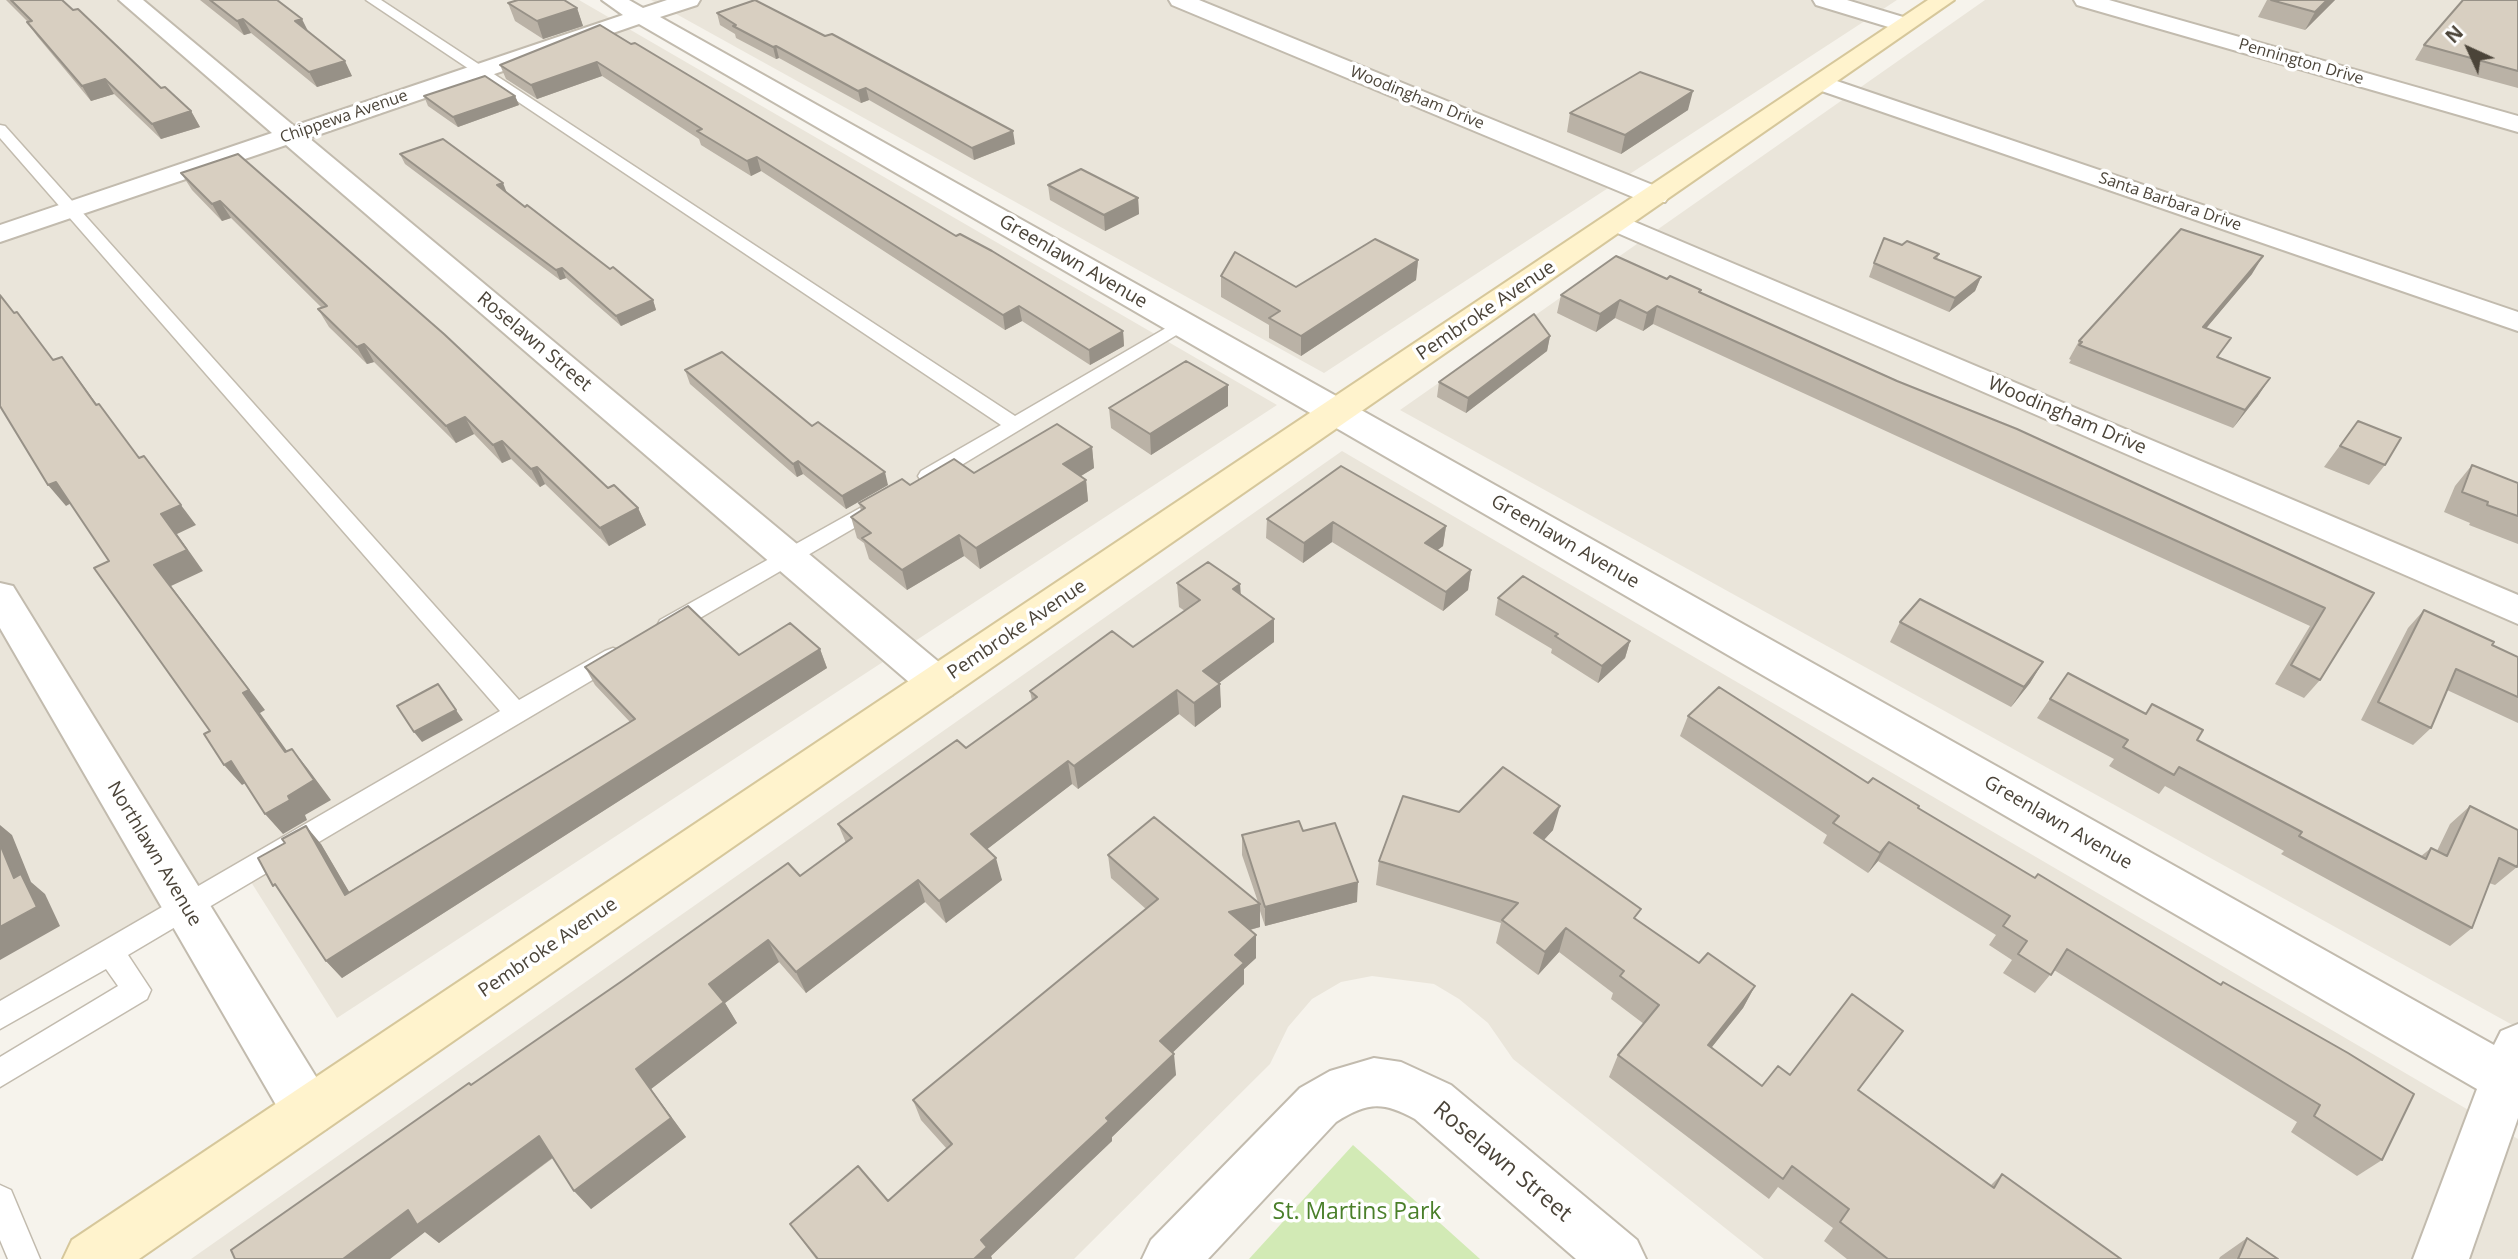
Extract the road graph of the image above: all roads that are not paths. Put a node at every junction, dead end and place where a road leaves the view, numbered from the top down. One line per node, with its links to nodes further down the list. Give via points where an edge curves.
1 (130, 0): 14 (street, Roselawn Street)
2 (372, 0): 10 (lane)
3 (689, 0): 8 (street, Chippewa Avenue)
4 (1180, 0): 15 (street, Woodingham Drive)
5 (1824, 0): 9 (street)
6 (1943, 0): 9 (street, Pembroke Avenue)
7 (2085, 0): 12 (street, Pennington Drive)
8 (627, 8): 10 (street, Chippewa Avenue); 20 (street, Greenlawn Avenue)
9 (1905, 25): 11 (street, Pembroke Avenue)
10 (477, 72): 14 (street, Chippewa Avenue); 22 (lane)
11 (1822, 83): 15 (street, Pembroke Avenue); 19 (street, Santa Barbara Drive)
12 (2518, 124)
13 (0, 129): 16 (lane)
14 (291, 135): 16 (street, Chippewa Avenue); 23 (street, Roselawn Street)
15 (1655, 196): 17 (street, Pembroke Avenue)
16 (71, 210): 18 (street, Chippewa Avenue); 27 (lane)
17 (1616, 222): 21 (street, Pembroke Avenue); 25 (street, Woodingham Drive)
18 (0, 234)
19 (2518, 322)
20 (1184, 326): 21 (street, Greenlawn Avenue); 22 (lane)
21 (1337, 412): 26 (street, Pembroke Avenue); 31 (street, Greenlawn Avenue)
22 (1015, 425): 23 (lane)
23 (789, 558): 26 (street, Roselawn Street); 27 (lane)
24 (0, 596): 28 (street, Northlawn Avenue)
25 (2518, 610)
26 (938, 684): 33 (street, Pembroke Avenue)
27 (515, 712): 28 (lane)
28 (185, 905): 29 (lane); 33 (street, Northlawn Avenue)
29 (109, 951): 30 (lane); 32 (lane, via 136,990)
30 (0, 1016)
31 (2514, 1070): 39 (street)
32 (0, 1073)
33 (308, 1111): 36 (street, Pembroke Avenue)
34 (0, 1201): 35 (lane)
35 (24, 1259)
36 (91, 1259)
37 (1170, 1259): 38 (street, Roselawn Street, via 1318,1105 1346,1086 1378,1082 1408,1087 1433,1102)
38 (1618, 1259)
39 (2441, 1259)

